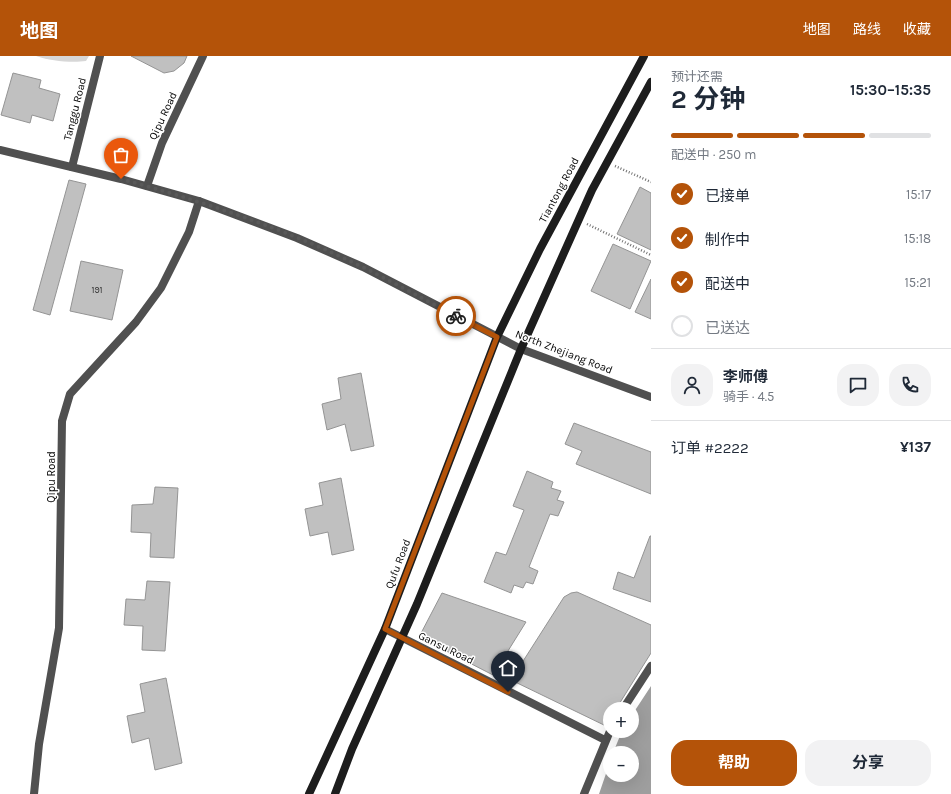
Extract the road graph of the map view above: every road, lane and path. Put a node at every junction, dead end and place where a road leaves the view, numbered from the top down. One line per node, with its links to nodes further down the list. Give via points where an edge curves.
1 (100, 56): 7 (street, Tanggu Road)
2 (203, 56): 9 (street, Qipu Road, via 162,143)
3 (644, 56): 13 (main road, Tiantong Road, via 540,249)
4 (651, 82): 6 (main road)
5 (0, 150): 7 (street, North Zhejiang Road)
6 (608, 162): 8 (path); 11 (main road)
7 (72, 167): 9 (street, North Zhejiang Road)
8 (651, 182)
9 (147, 186): 10 (street, North Zhejiang Road)
10 (199, 201): 13 (street, North Zhejiang Road, via 340,256); 21 (street, Qipu Road, via 189,232 161,288 136,322 70,394 62,420 59,628 39,744)
11 (579, 220): 12 (path); 14 (main road)
12 (651, 255)
13 (497, 337): 14 (street, North Zhejiang Road); 16 (main road, Qufu Road)
14 (521, 349): 15 (street, North Zhejiang Road); 17 (main road)
15 (651, 396)
16 (385, 629): 17 (street, Gansu Road); 22 (main road, Qufu Road)
17 (402, 639): 20 (street, Gansu Road); 23 (main road, via 352,749)
18 (651, 666): 19 (street)
19 (628, 702)
20 (605, 740): 24 (street)
21 (34, 794)
22 (308, 794)
23 (335, 794)
24 (584, 794)

